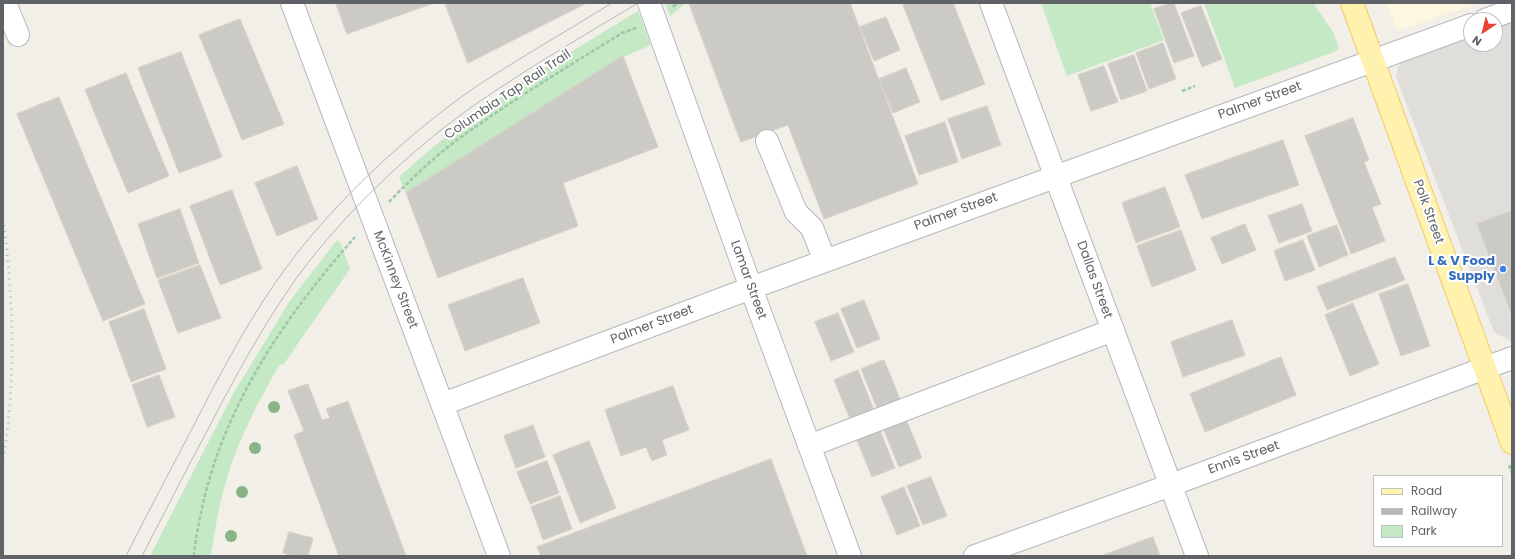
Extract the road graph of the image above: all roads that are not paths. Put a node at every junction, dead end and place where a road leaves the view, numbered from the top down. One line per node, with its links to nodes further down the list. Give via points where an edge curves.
1 (5, 3): 7 (street)
2 (292, 3): 16 (street, McKinney Street)
3 (649, 3): 12 (street, Lamar Street)
4 (991, 3): 10 (street, Dallas Street)
5 (1352, 3): 8 (main road, Polk Street)
6 (1463, 28): 8 (street, Palmer Street)
7 (18, 35)
8 (1373, 60): 10 (street, Palmer Street); 15 (main road, Polk Street)
9 (766, 141): 11 (street, via 796,212 812,228)
10 (1056, 176): 11 (street, Palmer Street); 13 (street, Dallas Street)
11 (825, 261): 12 (street, Palmer Street)
12 (751, 288): 16 (street, Palmer Street); 18 (street, Lamar Street)
13 (1113, 330): 18 (street); 19 (street, Dallas Street)
14 (1512, 358): 15 (street, Ennis Street)
15 (1485, 368): 17 (main road, Polk Street); 19 (street, Ennis Street)
16 (443, 404): 20 (street, McKinney Street)
17 (1512, 443)
18 (809, 446): 21 (street, Lamar Street)
19 (1171, 485): 22 (street, Ennis Street); 23 (street, Dallas Street)
20 (499, 556)
21 (850, 556)
22 (975, 556)
23 (1197, 556)

